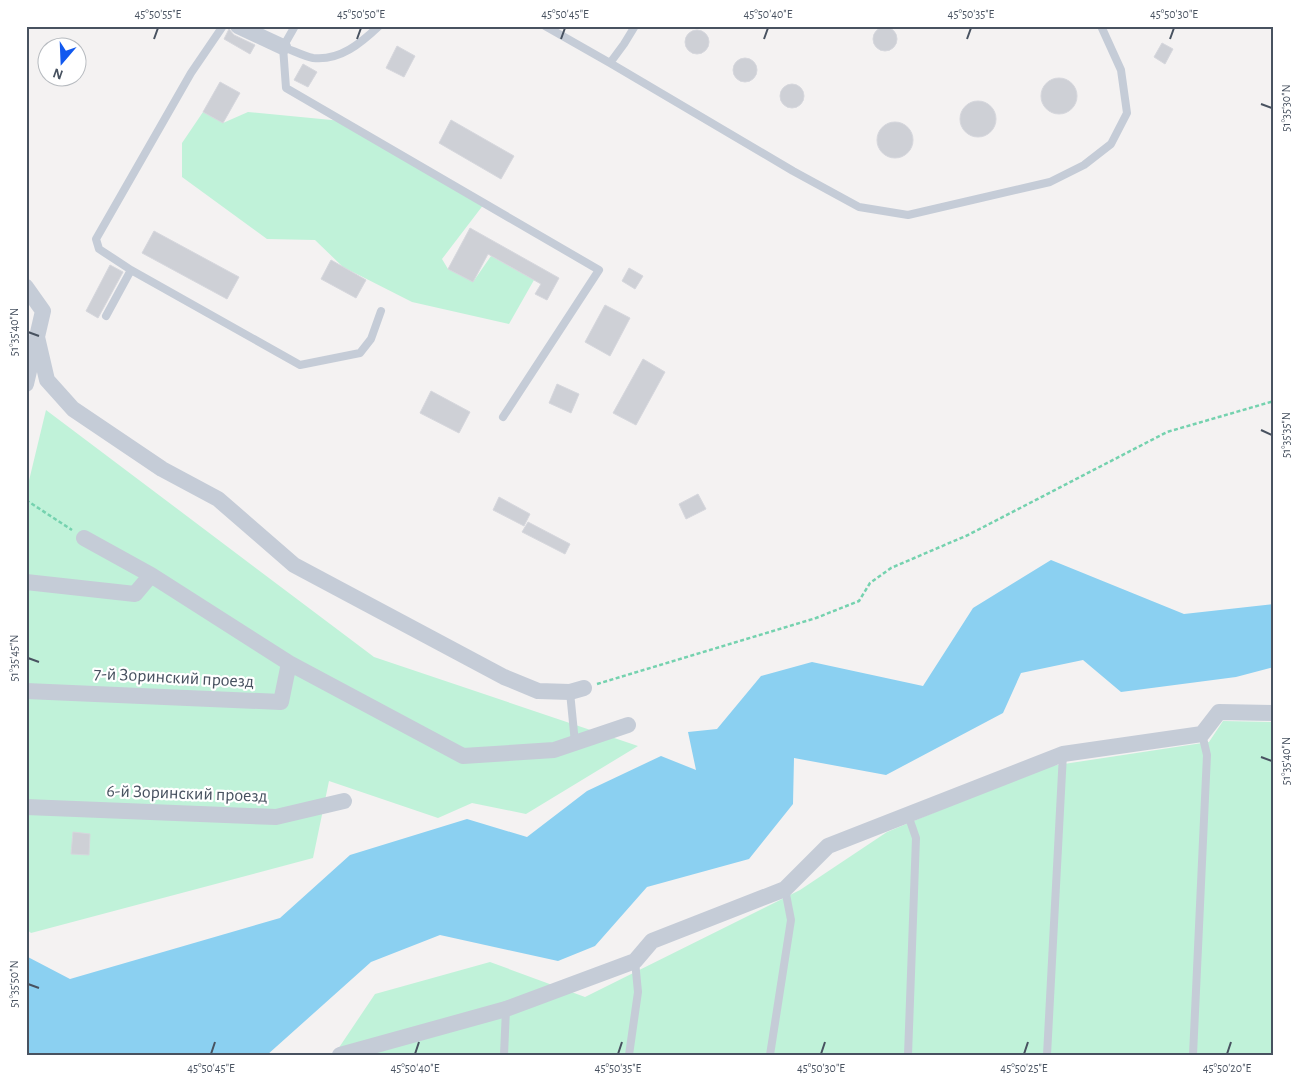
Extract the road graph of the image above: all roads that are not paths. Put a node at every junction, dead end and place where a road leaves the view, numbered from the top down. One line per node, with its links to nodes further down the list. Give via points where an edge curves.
1 (223, 26): 10 (lane, via 191,73 96,239 99,249)
2 (238, 26): 8 (street)
3 (295, 26): 8 (lane)
4 (379, 26): 8 (lane, via 363,42 337,57 313,58)
5 (545, 26): 9 (lane)
6 (635, 26): 9 (lane)
7 (1101, 26): 9 (lane, via 1121,70 1127,113 1111,144 1084,165 1050,182 908,215 858,207)
8 (283, 47): 16 (lane, via 286,88 599,270)
9 (610, 63)
10 (131, 270): 12 (lane, via 300,365 360,353 371,339); 13 (lane)
11 (26, 287): 14 (street, via 43,311)
12 (381, 311)
13 (106, 316)
14 (37, 337): 15 (street); 21 (street, via 48,380 72,409 162,469 218,499 294,565 504,677 538,691)
15 (26, 384)
16 (503, 417)
17 (84, 538): 18 (street)
18 (151, 575): 19 (street, via 135,594); 20 (street)
19 (26, 582)
20 (289, 663): 22 (street, 7-й Зоринский проезд, via 281,702); 26 (street, via 463,756 554,750)
21 (577, 690): 26 (lane)
22 (26, 691)
23 (1274, 713): 25 (street, via 1219,712)
24 (628, 725): 26 (street)
25 (1202, 734): 27 (street); 40 (lane, via 1207,755)
26 (576, 743)
27 (1063, 754): 30 (street); 39 (lane)
28 (344, 801): 29 (street, 6-й Зоринский проезд, via 276,817)
29 (26, 807)
30 (908, 815): 31 (street, via 828,846); 38 (lane, via 916,838)
31 (785, 889): 32 (street, via 652,941); 37 (lane, via 791,920)
32 (635, 961): 33 (street); 36 (lane, via 638,992)
33 (506, 1009): 34 (street); 35 (lane)
34 (342, 1054)
35 (504, 1055)
36 (629, 1055)
37 (770, 1055)
38 (908, 1055)
39 (1047, 1055)
40 (1193, 1055)

